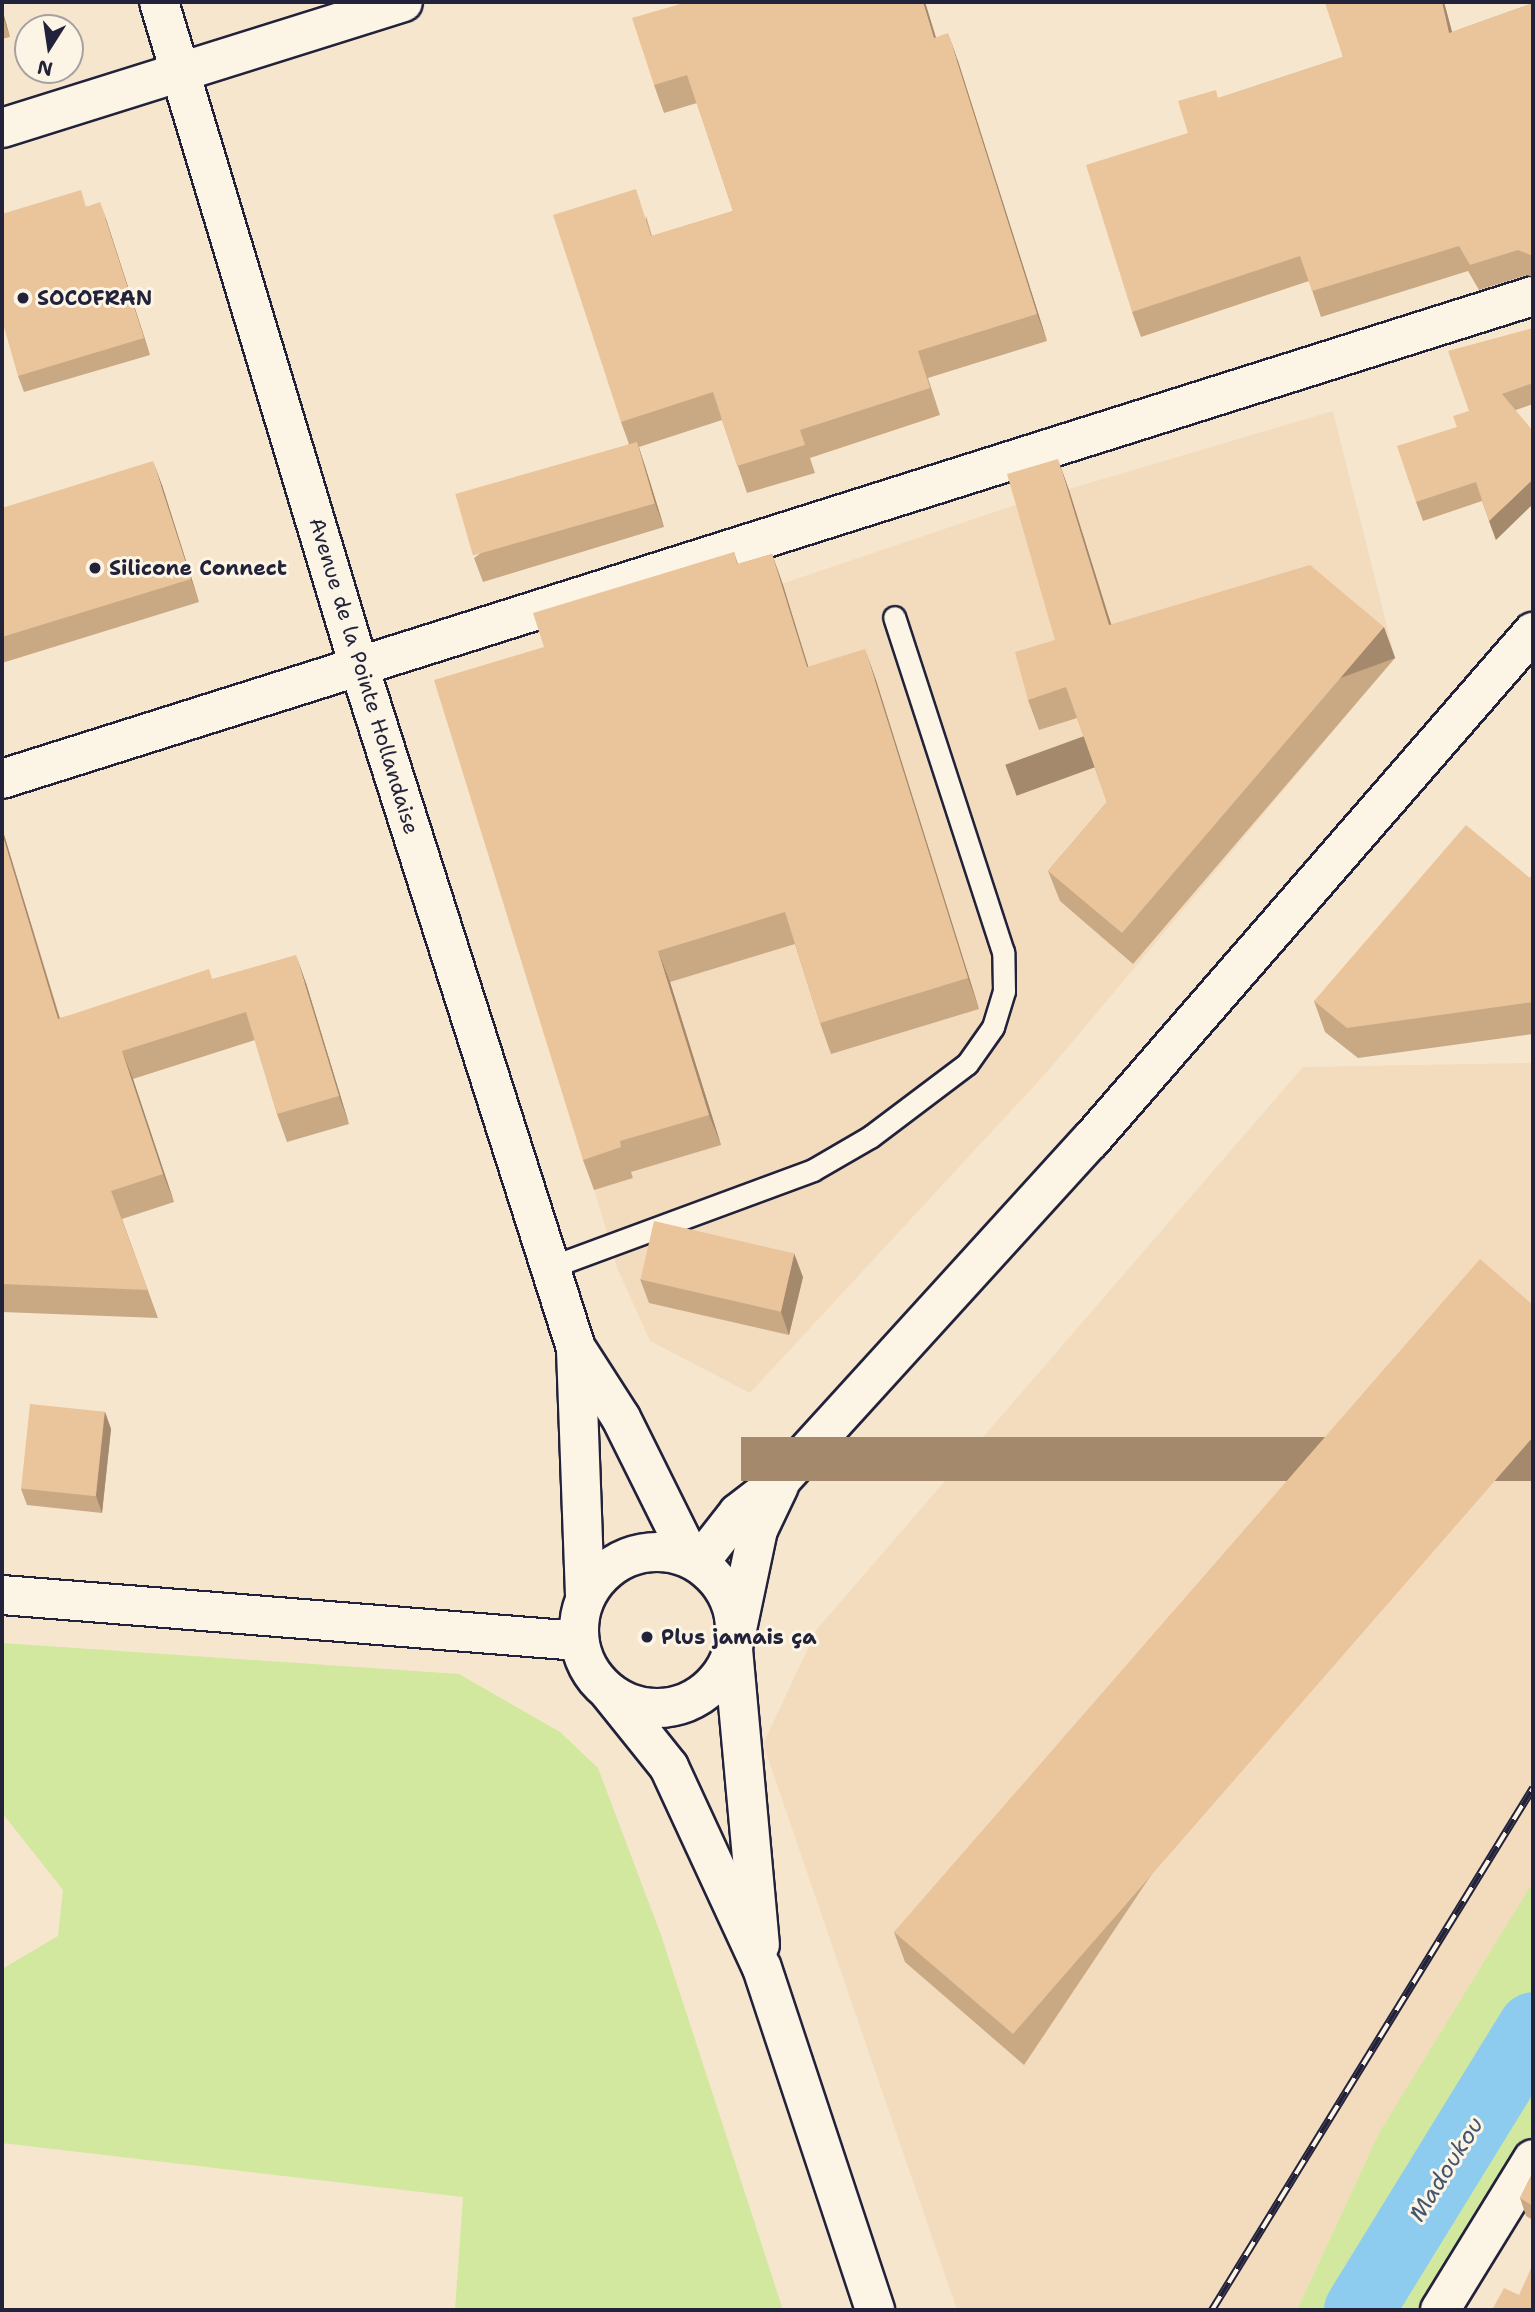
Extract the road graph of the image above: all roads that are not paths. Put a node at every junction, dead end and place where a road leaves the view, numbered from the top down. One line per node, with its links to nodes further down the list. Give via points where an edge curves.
1 (159, 2): 3 (street, Avenue de la Pointe Hollandaise)
2 (403, 2): 3 (street)
3 (180, 71): 4 (street); 8 (street, Avenue de la Pointe Hollandaise)
4 (2, 128)
5 (1533, 296): 8 (street)
6 (894, 617): 10 (lane, via 1003,952 1004,991 993,1027 967,1064 870,1137 813,1170)
7 (1533, 632): 12 (street, via 1090,1141)
8 (358, 663): 9 (street); 10 (street, Avenue de la Pointe Hollandaise)
9 (2, 779)
10 (551, 1267): 11 (street, Avenue de la Pointe Hollandaise)
11 (576, 1348): 13 (street, via 621,1418); 15 (street)
12 (781, 1480): 13 (street, via 738,1513); 17 (street, via 758,1530)
13 (695, 1561): 15 (street, via 661,1552 630,1556 604,1572); 17 (street, via 726,1594)
14 (2, 1595): 16 (street)
15 (585, 1597): 16 (street)
16 (579, 1641): 18 (street, via 589,1670)
17 (735, 1641): 18 (street, via 706,1692 683,1704 658,1708); 19 (street)
18 (609, 1692): 19 (street, via 669,1767)
19 (762, 1968): 21 (street)
20 (1533, 2159): 22 (street)
21 (875, 2310)
22 (1440, 2310)

